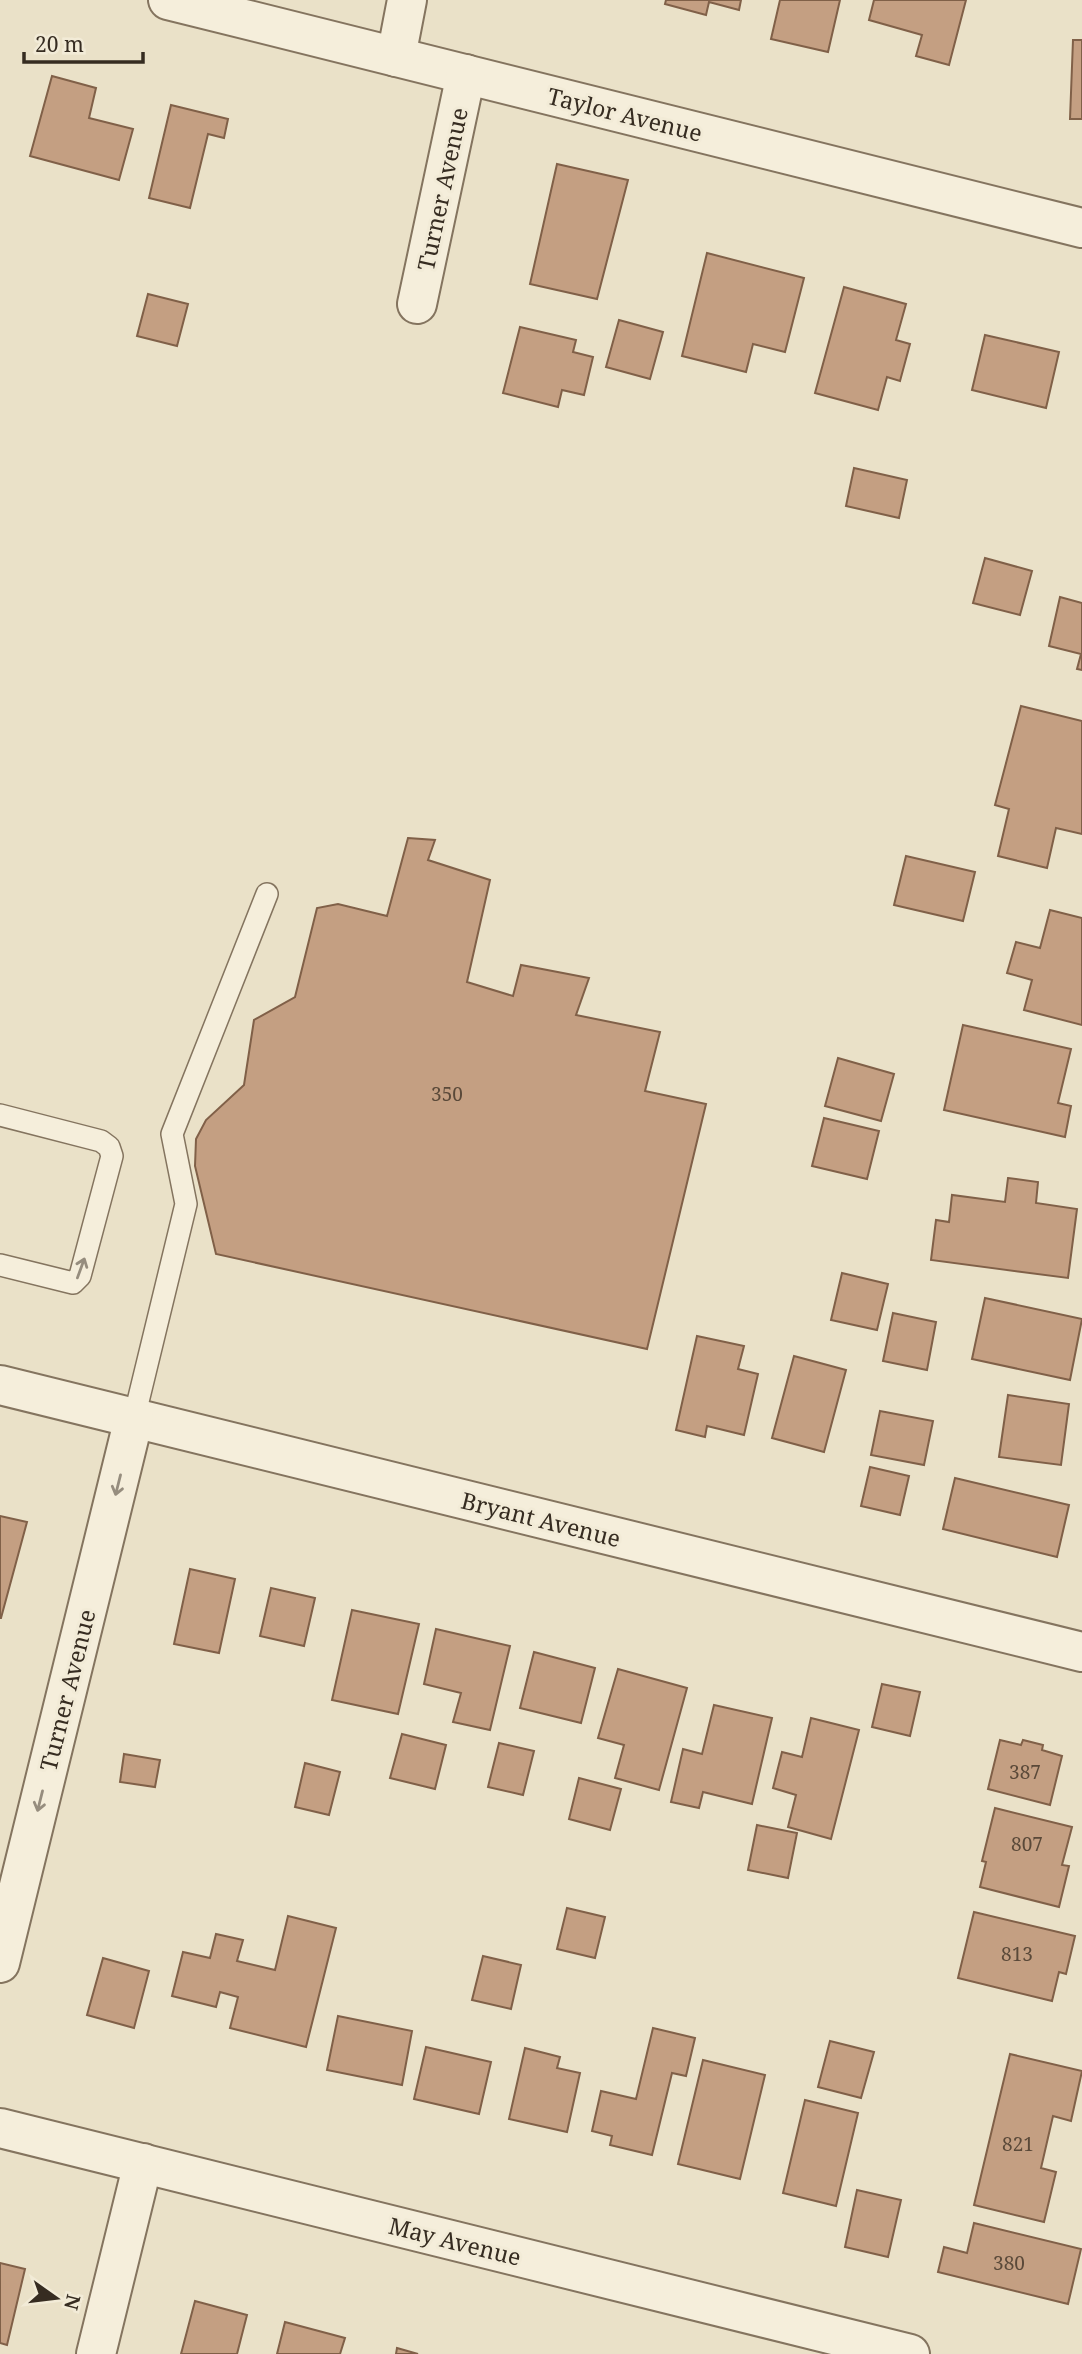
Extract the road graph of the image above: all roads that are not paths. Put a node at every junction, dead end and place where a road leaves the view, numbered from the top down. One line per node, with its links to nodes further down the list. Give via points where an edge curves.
1 (168, 0): 3 (street, Taylor Avenue)
2 (407, 0): 3 (street)
3 (396, 57): 4 (street, Taylor Avenue)
4 (466, 74): 5 (street, Taylor Avenue); 6 (street, Turner Avenue)
5 (1082, 228)
6 (417, 304)
7 (268, 894): 11 (lane, via 172,1134 186,1204)
8 (0, 1115): 9 (lane, one-way to 8, via 73,1283 80,1276 112,1156 101,1141)
9 (0, 1265)
10 (0, 1385): 11 (street, Bryant Avenue)
11 (134, 1418): 12 (street, Bryant Avenue); 13 (street, Turner Avenue, one-way to 13)
12 (1082, 1652)
13 (0, 1963)
14 (0, 2128): 15 (street, May Avenue)
15 (143, 2164): 16 (street); 17 (street, May Avenue)
16 (96, 2354)
17 (910, 2354)

